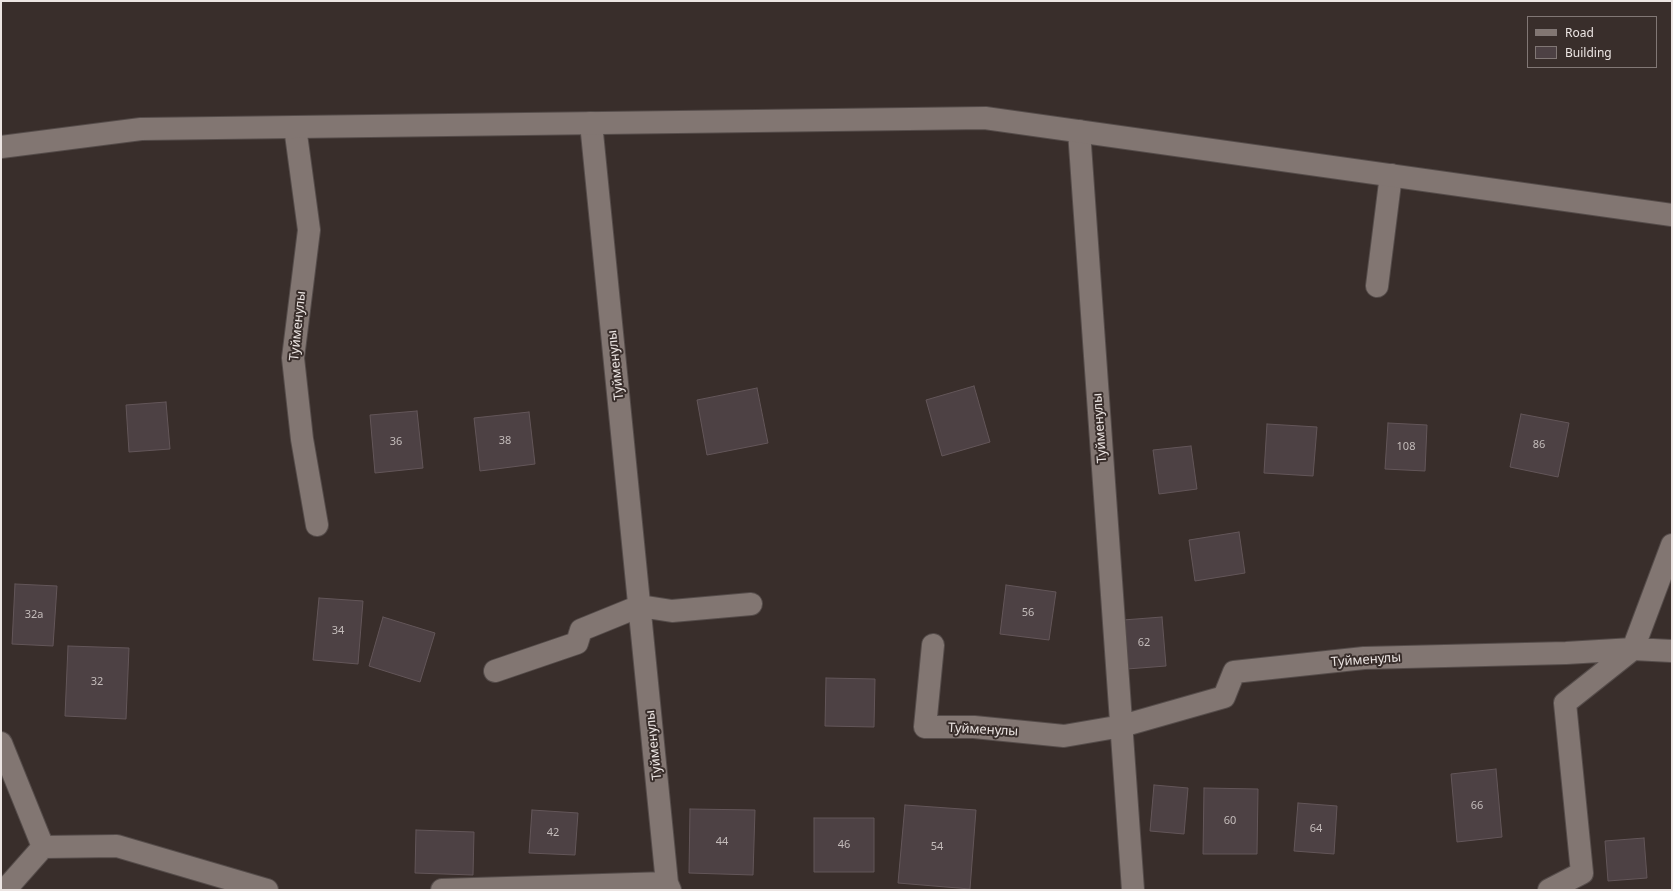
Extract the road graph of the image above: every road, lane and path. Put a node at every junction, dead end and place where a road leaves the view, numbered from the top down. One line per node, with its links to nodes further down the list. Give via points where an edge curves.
1 (591, 123): 2 (street); 3 (street, via 985,118); 11 (street, Туйменулы)
2 (294, 127): 4 (street, via 141,129); 8 (street, Туйменулы, via 309,230 293,358 302,439)
3 (1079, 131): 5 (street); 16 (street, Туйменулы)
4 (1, 147)
5 (1391, 175): 6 (street); 7 (street)
6 (1672, 215)
7 (1377, 286)
8 (317, 525)
9 (1672, 545): 13 (street)
10 (751, 604): 11 (street, via 672,612)
11 (640, 606): 15 (street, via 581,630 577,643); 20 (street, Туйменулы)
12 (933, 645): 16 (street, Туйменулы, via 925,727 974,727 1064,736)
13 (1633, 649): 14 (street, Туйменулы); 16 (street, Туйменулы, via 1364,658 1234,672 1224,697); 26 (street, via 1565,703 1582,873)
14 (1672, 651)
15 (495, 671)
16 (1122, 726): 25 (street, Туйменулы)
17 (1, 743): 18 (street)
18 (43, 847): 19 (street, via 117,846); 21 (street)
19 (192, 868): 22 (street); 23 (street)
20 (668, 886): 24 (street, Туйменулы)
21 (5, 890)
22 (210, 890)
23 (267, 890)
24 (442, 890)
25 (1133, 890)
26 (1549, 890)

